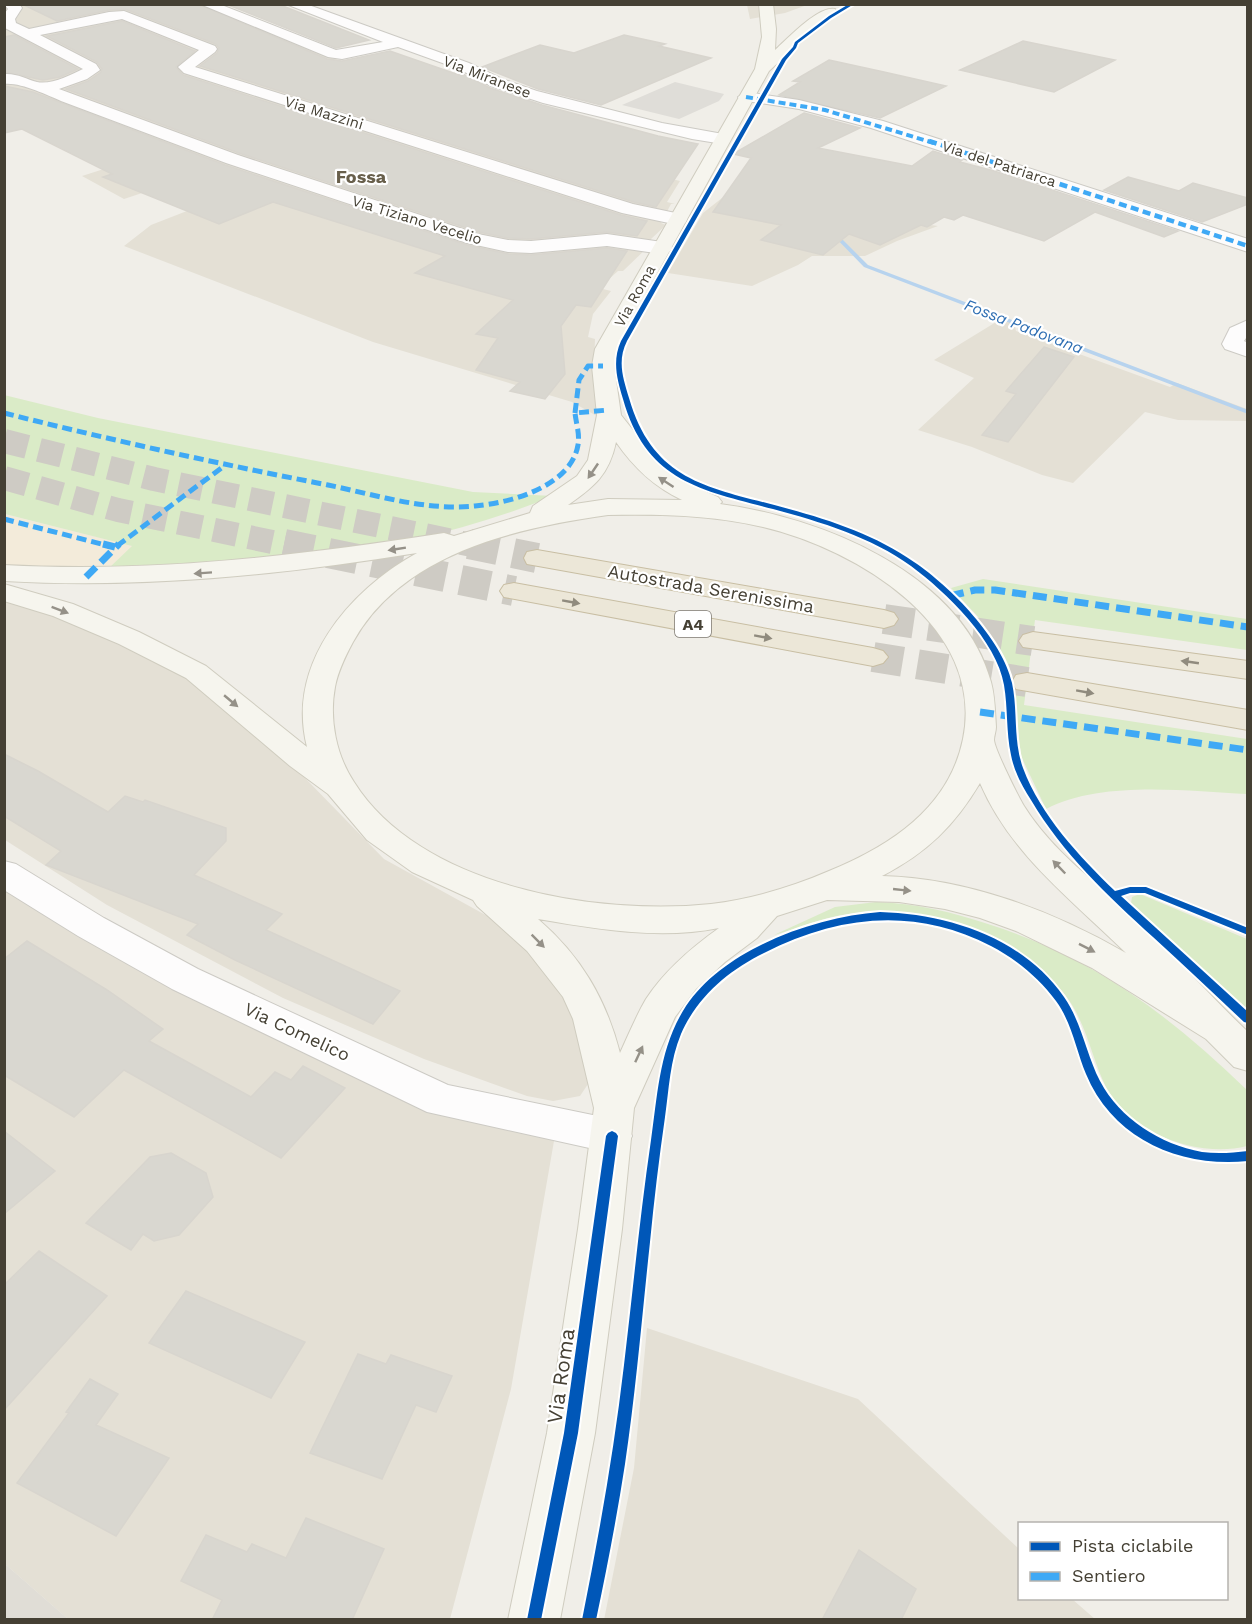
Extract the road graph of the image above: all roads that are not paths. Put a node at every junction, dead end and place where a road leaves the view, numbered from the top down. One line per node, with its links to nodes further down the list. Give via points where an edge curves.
1 (10, 4): 8 (street, via 15,8 7,22)
2 (206, 4): 9 (street, via 333,54)
3 (292, 4): 9 (street, Via Miranese)
4 (766, 4): 7 (main road)
5 (844, 4): 6 (main road)
6 (830, 12): 7 (main road, via 794,30); 10 (main road)
7 (769, 31): 10 (main road, via 768,57)
8 (26, 34): 12 (street, via 91,67 88,73); 15 (street, Via Mazzini, via 109,16 131,16 210,49 190,63 186,67 189,70 629,209)
9 (398, 44): 14 (street, Via Miranese, via 464,66 486,80 568,106)
10 (763, 69): 13 (main road)
11 (4, 79): 12 (street, Via Tiziano Vecelio, via 12,77)
12 (48, 87): 17 (street, Via Tiziano Vecelio, via 67,98 232,159 474,239 508,246 607,240)
13 (746, 97): 14 (main road); 16 (street, Via del Patriarca, via 864,122)
14 (723, 138): 15 (main road, Via Roma)
15 (678, 219): 17 (main road, Via Roma)
16 (1248, 246)
17 (662, 248): 20 (main road, Via Roma, via 606,349 603,379)
18 (1248, 326): 19 (street, via 1238,331 1233,344)
19 (1248, 351)
20 (609, 415): 21 (main road, one-way to 20, via 666,483 640,459); 22 (main road, one-way to 22, via 595,470 574,490)
21 (759, 519): 22 (main road, via 694,508 630,506); 34 (main road, via 814,534 852,551 898,580 935,610 955,635 970,666 980,705)
22 (528, 520): 23 (main road)
23 (475, 537): 25 (main road, one-way to 25, via 251,570 102,578); 35 (main road, via 437,553 385,587 351,620 334,647 320,680 316,711 324,753)
24 (537, 558): 28 (highway, Autostrada Serenissima / A4)
25 (4, 573)
26 (513, 591): 30 (highway, Autostrada Serenissima / A4, one-way to 30)
27 (4, 592): 35 (main road, one-way to 35, via 96,624 196,672 301,759)
28 (884, 619)
29 (1033, 641): 31 (highway, one-way to 29)
30 (873, 657)
31 (1248, 670)
32 (1027, 682): 33 (highway, one-way to 33)
33 (1248, 720)
34 (979, 741): 38 (main road, via 966,783 933,825 890,855); 40 (main road, one-way to 34, via 1174,979 1037,845 1011,812)
35 (340, 786): 37 (main road, via 391,842)
36 (4, 873): 42 (street, Via Comelico, via 185,979 441,1100)
37 (478, 888): 39 (main road, via 541,908 610,917 700,916); 42 (main road, one-way to 42, via 540,941 578,989 592,1019)
38 (823, 888): 39 (main road); 40 (main road, one-way to 40, via 937,894 1016,915 1119,964)
39 (764, 907): 42 (main road, one-way to 39, via 660,1009 682,979 744,929)
40 (1218, 1028): 41 (main road)
41 (1248, 1056)
42 (613, 1122): 43 (main road, Via Roma, via 571,1433)
43 (534, 1620)

